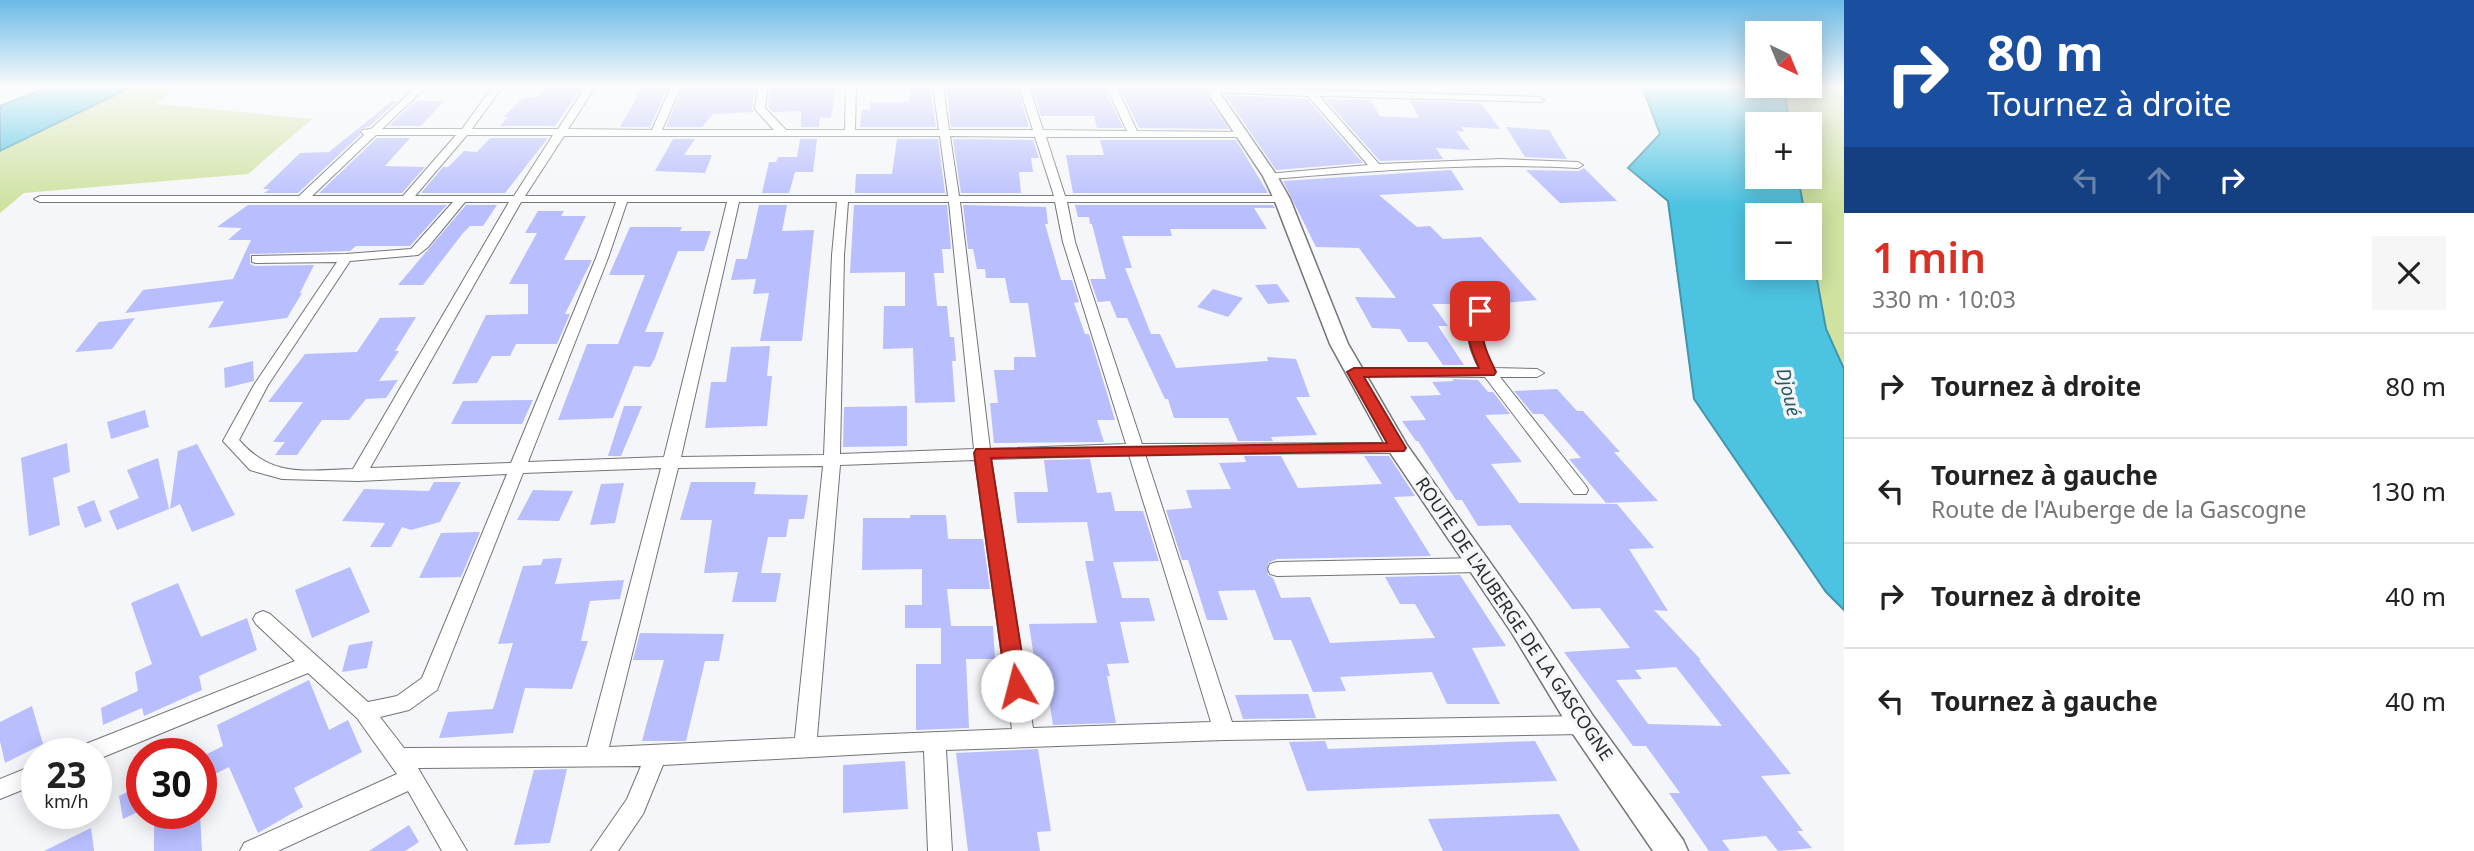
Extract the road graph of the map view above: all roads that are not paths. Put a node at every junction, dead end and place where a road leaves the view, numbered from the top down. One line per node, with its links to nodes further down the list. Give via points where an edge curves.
1 (375, 126): 12 (street)
2 (469, 126): 16 (street)
3 (564, 126): 17 (street)
4 (659, 126): 13 (street)
5 (776, 126): 18 (street)
6 (850, 126): 19 (street)
7 (944, 126): 20 (street)
8 (1038, 126): 14 (street)
9 (1130, 126): 15 (street)
10 (1237, 126): 21 (street, ROUTE DE L'AUBERGE DE LA GASCOGNE)
11 (1340, 126): 23 (street)
12 (368, 132): 16 (street); 31 (street)
13 (656, 132): 17 (street); 18 (street)
14 (1040, 132): 15 (street); 20 (street); 26 (street)
15 (1133, 132): 21 (street)
16 (464, 133): 17 (street); 32 (street)
17 (559, 133): 34 (street)
18 (783, 133): 19 (street)
19 (850, 133): 20 (street)
20 (945, 134): 25 (street)
21 (1243, 134): 24 (street, ROUTE DE L'AUBERGE DE LA GASCOGNE)
22 (1578, 165): 23 (street)
23 (1377, 168): 24 (street)
24 (1270, 176): 35 (street, ROUTE DE L'AUBERGE DE LA GASCOGNE)
25 (954, 197): 26 (street); 29 (street); 44 (street)
26 (1060, 197): 35 (street); 43 (street, via 1069,242)
27 (623, 198): 28 (street); 34 (street); 47 (street)
28 (734, 198): 29 (street); 46 (street)
29 (843, 198): 45 (street)
30 (40, 199): 31 (street)
31 (302, 199): 32 (street)
32 (406, 199): 33 (street)
33 (462, 199): 34 (street); 36 (street, via 414,251)
34 (517, 199): 48 (street)
35 (1282, 199): 39 (street, ROUTE DE L'AUBERGE DE LA GASCOGNE)
36 (346, 258): 37 (street); 48 (street, via 261,384 231,441 250,464 270,473)
37 (256, 259)
38 (1480, 311): 40 (street, via 1475,344)
39 (1354, 372): 40 (street); 42 (street, ROUTE DE L'AUBERGE DE LA GASCOGNE)
40 (1489, 372): 41 (street); 49 (street)
41 (1537, 373)
42 (1398, 448): 43 (street); 50 (street, ROUTE DE L'AUBERGE DE LA GASCOGNE)
43 (1137, 449): 44 (street); 56 (street)
44 (982, 453): 45 (street); 57 (street)
45 (832, 460): 46 (street); 60 (street)
46 (671, 462): 47 (street); 62 (street)
47 (519, 467): 48 (street); 54 (street, via 430,684 402,704)
48 (358, 475)
49 (1580, 490)
50 (1480, 565): 51 (street); 55 (street, ROUTE DE L'AUBERGE DE LA GASCOGNE)
51 (1277, 569)
52 (262, 619): 53 (street)
53 (311, 663): 54 (street); 58 (street)
54 (364, 712): 63 (street)
55 (1583, 725): 56 (street); 71 (street, ROUTE DE L'AUBERGE DE LA GASCOGNE)
56 (1224, 731): 57 (street)
57 (1024, 738): 59 (street)
58 (112, 743)
59 (935, 743): 60 (street); 70 (street)
60 (805, 748): 61 (street)
61 (655, 756): 62 (street); 69 (street, via 644,793 624,829)
62 (596, 757): 63 (street)
63 (400, 758): 64 (street)
64 (413, 778): 67 (street); 68 (street)
65 (21, 780): 66 (street)
66 (0, 789)
67 (252, 851)
68 (454, 851)
69 (603, 851)
70 (940, 851)
71 (1672, 851)

